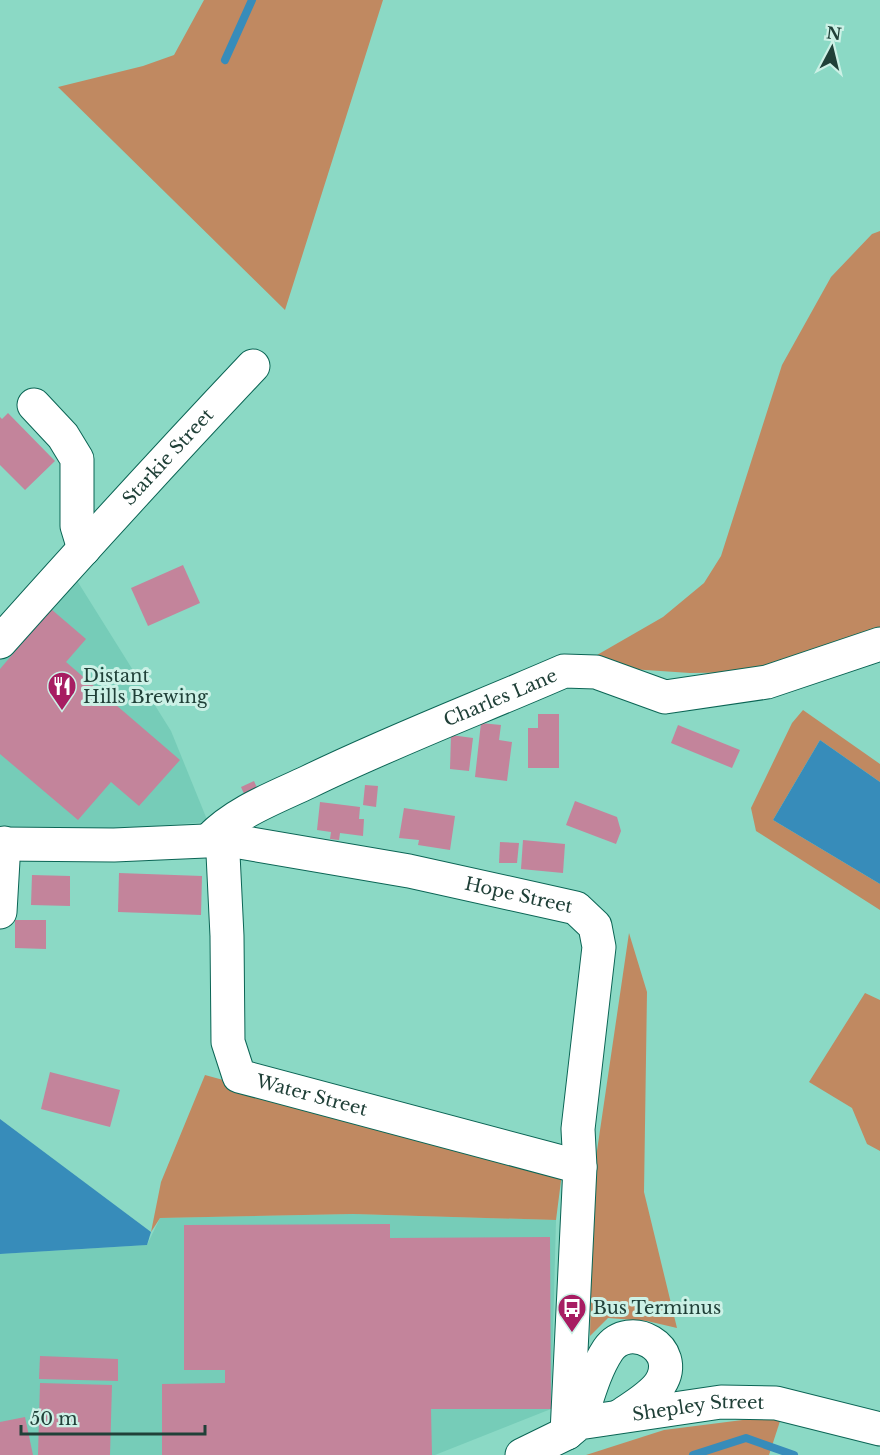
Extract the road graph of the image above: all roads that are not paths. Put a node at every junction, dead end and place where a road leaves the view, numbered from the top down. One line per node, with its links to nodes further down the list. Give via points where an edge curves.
1 (253, 366): 3 (street, Starkie Street)
2 (34, 405): 3 (street, via 63,436 77,459 77,526)
3 (84, 549): 4 (street, Starkie Street)
4 (0, 642)
5 (880, 644): 6 (street, Charles Lane, via 767,682 664,697 596,672 564,671 360,757 257,806 222,827)
6 (219, 839): 7 (street, Hope Street, via 114,845); 9 (street, Water Street, via 227,936 228,1042 239,1076); 9 (street, Hope Street, via 409,871 576,908 595,926 599,948 578,1129)
7 (2, 844): 8 (street)
8 (0, 912)
9 (580, 1167): 11 (street, Hope Street)
10 (620, 1416): 11 (street, Shepley Street); 11 (street, via 660,1385 665,1371 666,1359 659,1346 646,1339 619,1339 609,1349); 12 (street, Shepley Street, via 721,1402 776,1403)
11 (573, 1428): 13 (street, Shepley Street)
12 (880, 1429)
13 (522, 1455)

